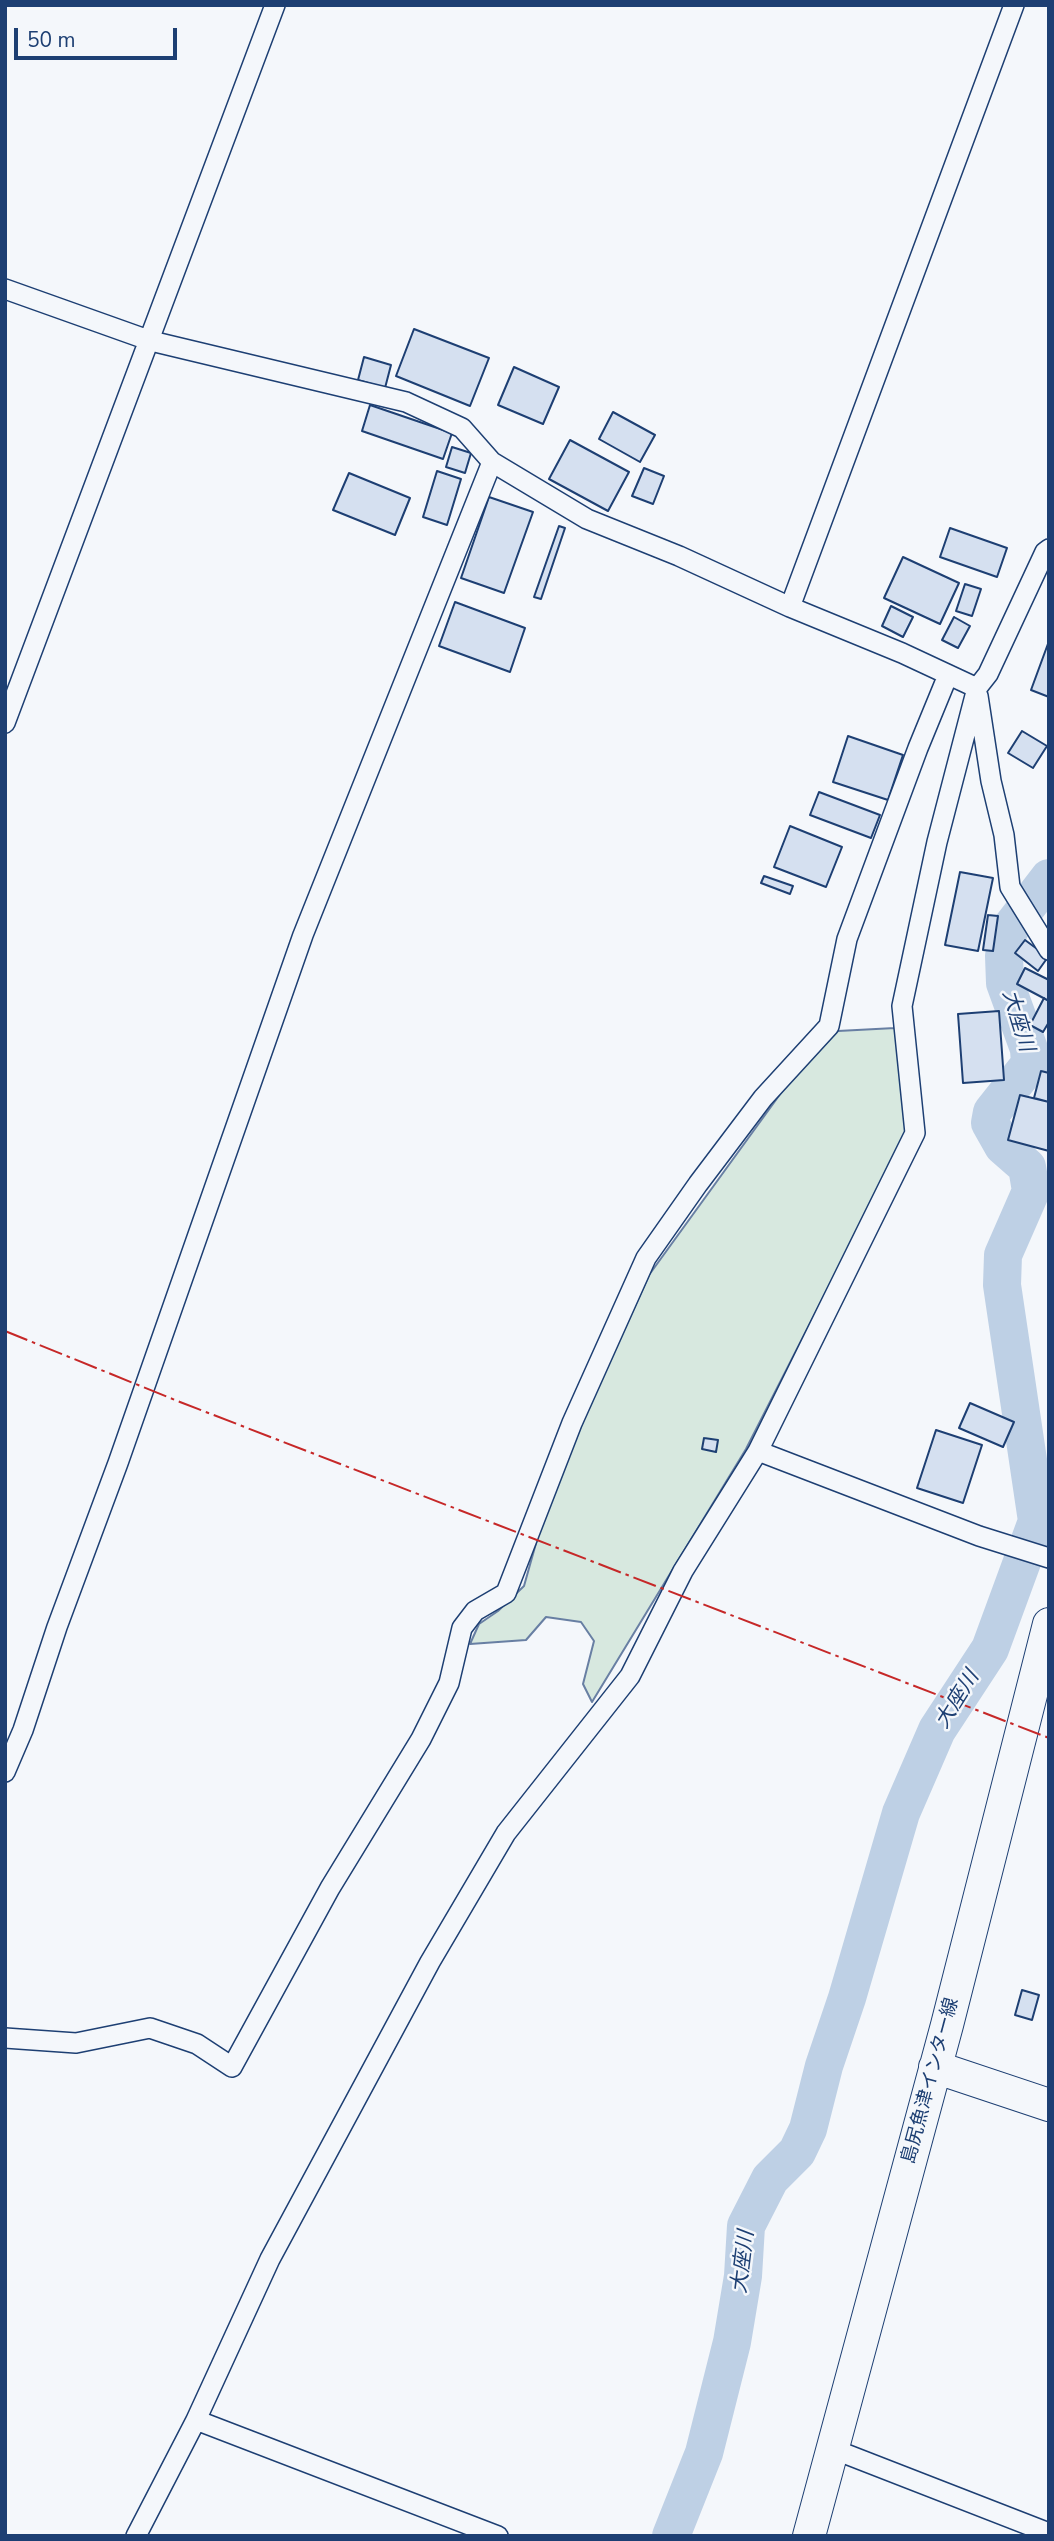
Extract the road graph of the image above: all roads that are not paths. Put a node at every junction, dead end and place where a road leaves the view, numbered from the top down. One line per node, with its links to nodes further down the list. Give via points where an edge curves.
1 (275, 5): 4 (street)
2 (1014, 5): 7 (street)
3 (5, 289): 4 (street)
4 (151, 341): 5 (street, via 406,402 462,428); 10 (street)
5 (492, 462): 7 (street, via 587,519); 15 (street, via 303,934)
6 (1049, 549): 9 (street)
7 (790, 607): 8 (street)
8 (948, 675): 9 (street); 16 (street, via 847,939 829,1027 763,1098 646,1258 572,1423 506,1593 475,1611 462,1628 449,1683 421,1739 330,1888 232,2067 197,2044 150,2028 76,2043)
9 (977, 688): 11 (street, via 1010,887); 12 (street, via 937,842 902,1006 915,1133)
10 (5, 723)
11 (1049, 950)
12 (758, 1451): 13 (street, via 979,1536); 19 (street, via 683,1571 631,1676 506,1833 430,1962 270,2259)
13 (1049, 1558)
14 (1049, 1624): 17 (main road, 島尻魚津インター線)
15 (5, 1772)
16 (5, 2038)
17 (935, 2067): 18 (main road); 20 (main road, 島尻魚津インター線)
18 (1049, 2105)
19 (195, 2420): 22 (street); 23 (street)
20 (833, 2449): 21 (street); 24 (main road, 島尻魚津インター線)
21 (1049, 2533)
22 (136, 2536)
23 (498, 2536)
24 (810, 2536)

